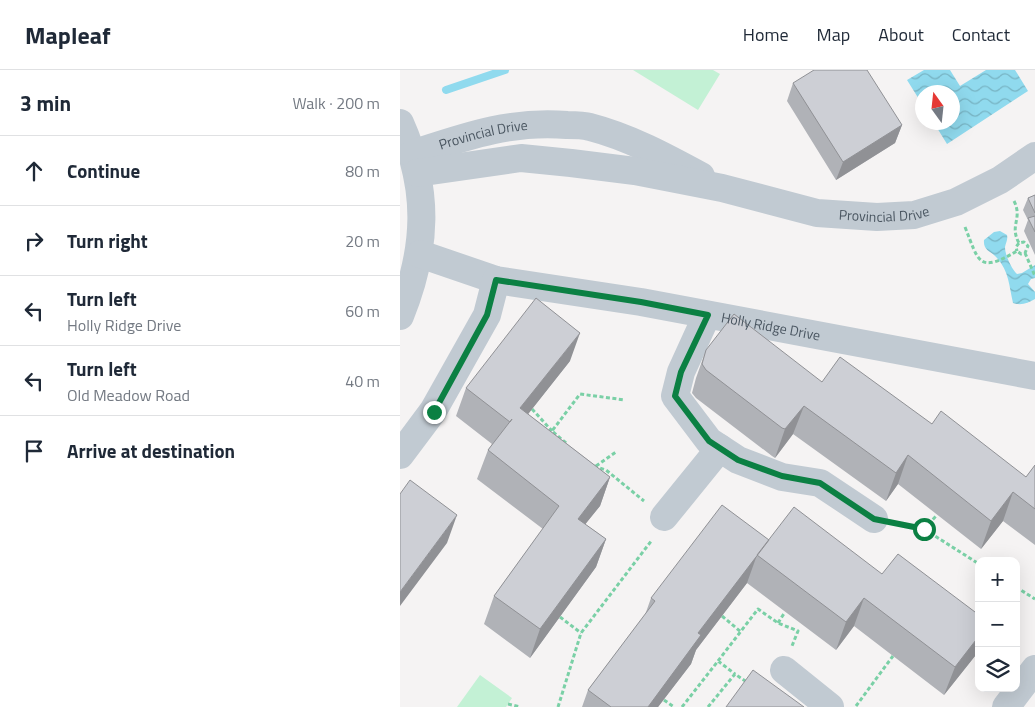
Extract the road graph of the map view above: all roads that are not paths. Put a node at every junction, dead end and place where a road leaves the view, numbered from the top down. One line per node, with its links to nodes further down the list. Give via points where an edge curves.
1 (400, 123): 3 (street)
2 (1035, 156): 4 (street, Provincial Drive, via 1000,180 956,202 914,215 877,217 817,213)
3 (415, 164): 4 (street, Provincial Drive, via 521,158 635,171); 4 (street, Provincial Drive, via 478,132 550,123 588,126 622,137 662,154); 5 (street, via 422,215)
4 (722, 188)
5 (420, 254): 6 (street, Holly Ridge Drive); 8 (street, via 412,288)
6 (496, 280): 7 (street, Holly Ridge Drive); 11 (street, via 487,315 434,412)
7 (708, 315): 9 (street, Holly Ridge Drive); 10 (street, via 681,372 675,396 709,441)
8 (400, 316)
9 (1035, 376)
10 (720, 448): 12 (street); 13 (street, via 738,460 782,476 820,483)
11 (400, 455)
12 (664, 517)
13 (874, 519)
14 (784, 670): 16 (street)
15 (1035, 670): 17 (street)
16 (830, 707)
17 (1006, 707)

